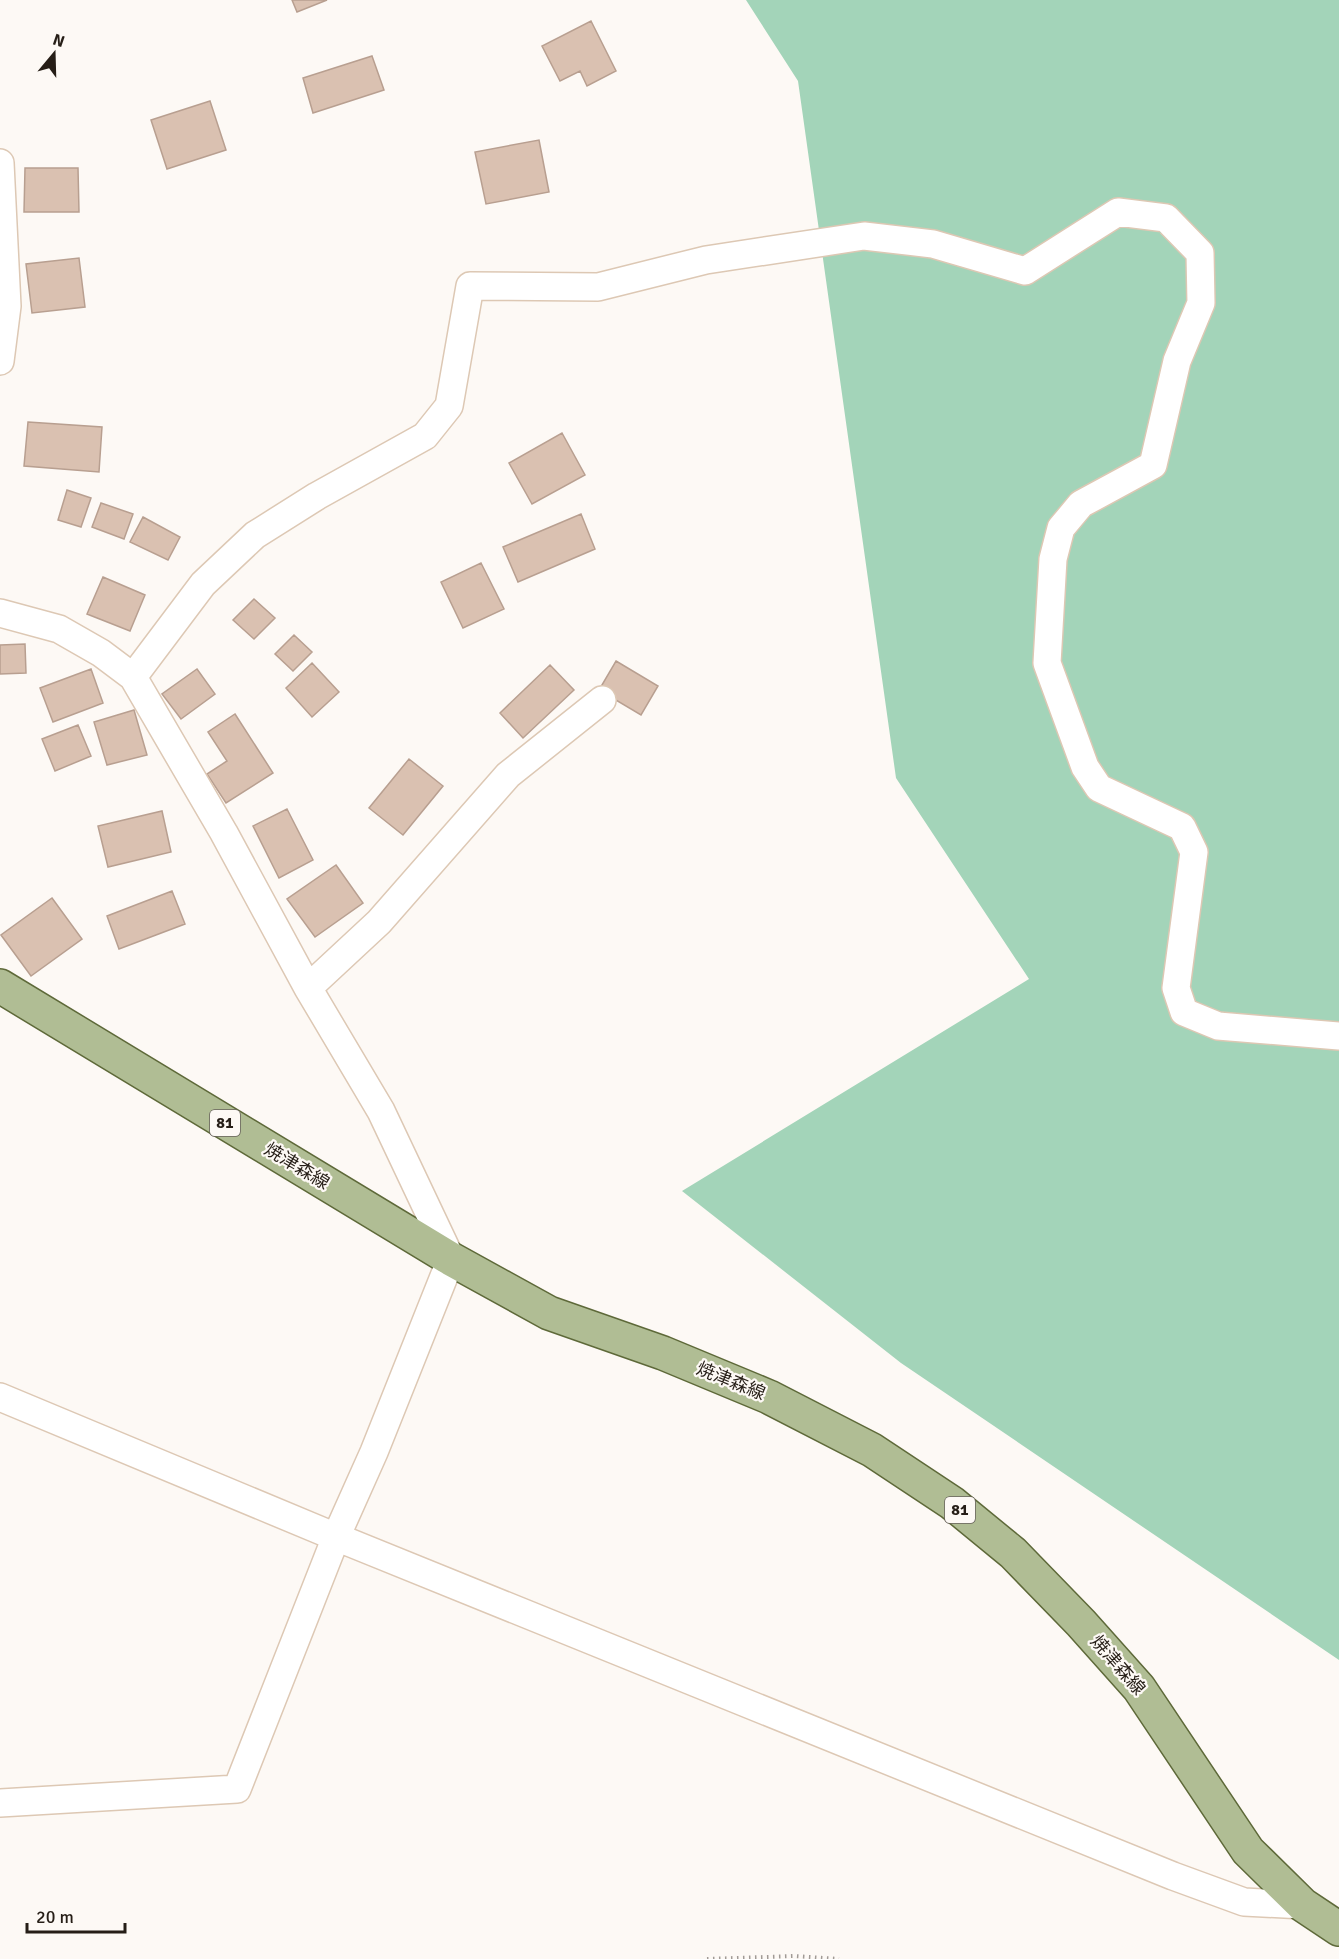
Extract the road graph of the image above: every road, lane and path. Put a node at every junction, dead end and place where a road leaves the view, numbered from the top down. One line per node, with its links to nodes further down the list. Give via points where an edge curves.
1 (0, 163): 2 (street, via 7,306)
2 (0, 361)
3 (0, 613): 4 (street, via 59,629)
4 (133, 677): 7 (street); 8 (street, via 203,584 255,535 425,436 449,406 470,286 598,287 706,260 864,236 933,244 1025,271 1118,212 1166,218 1200,253 1201,303 1176,361 1153,465 1081,504 1061,528 1053,559 1047,663 1085,767 1099,788 1182,827 1194,852 1176,988 1185,1012 1218,1026)
5 (602, 700): 7 (street, via 508,775 379,922)
6 (0, 986): 9 (main road, 焼津森線 / 81)
7 (308, 988): 9 (street, via 381,1111)
8 (1339, 1036)
9 (451, 1259): 11 (street); 13 (main road, 焼津森線 / 81, via 549,1313 663,1353 769,1397 872,1450 952,1503 1013,1553 1139,1688 1248,1851)
10 (0, 1397): 11 (street)
11 (336, 1537): 12 (street, via 237,1789); 13 (street, via 1183,1880 1244,1902)
12 (0, 1803)
13 (1303, 1905): 14 (main road, 焼津森線 / 81)
14 (1339, 1929)
15 (707, 1959): 16 (path)
16 (838, 1959)

